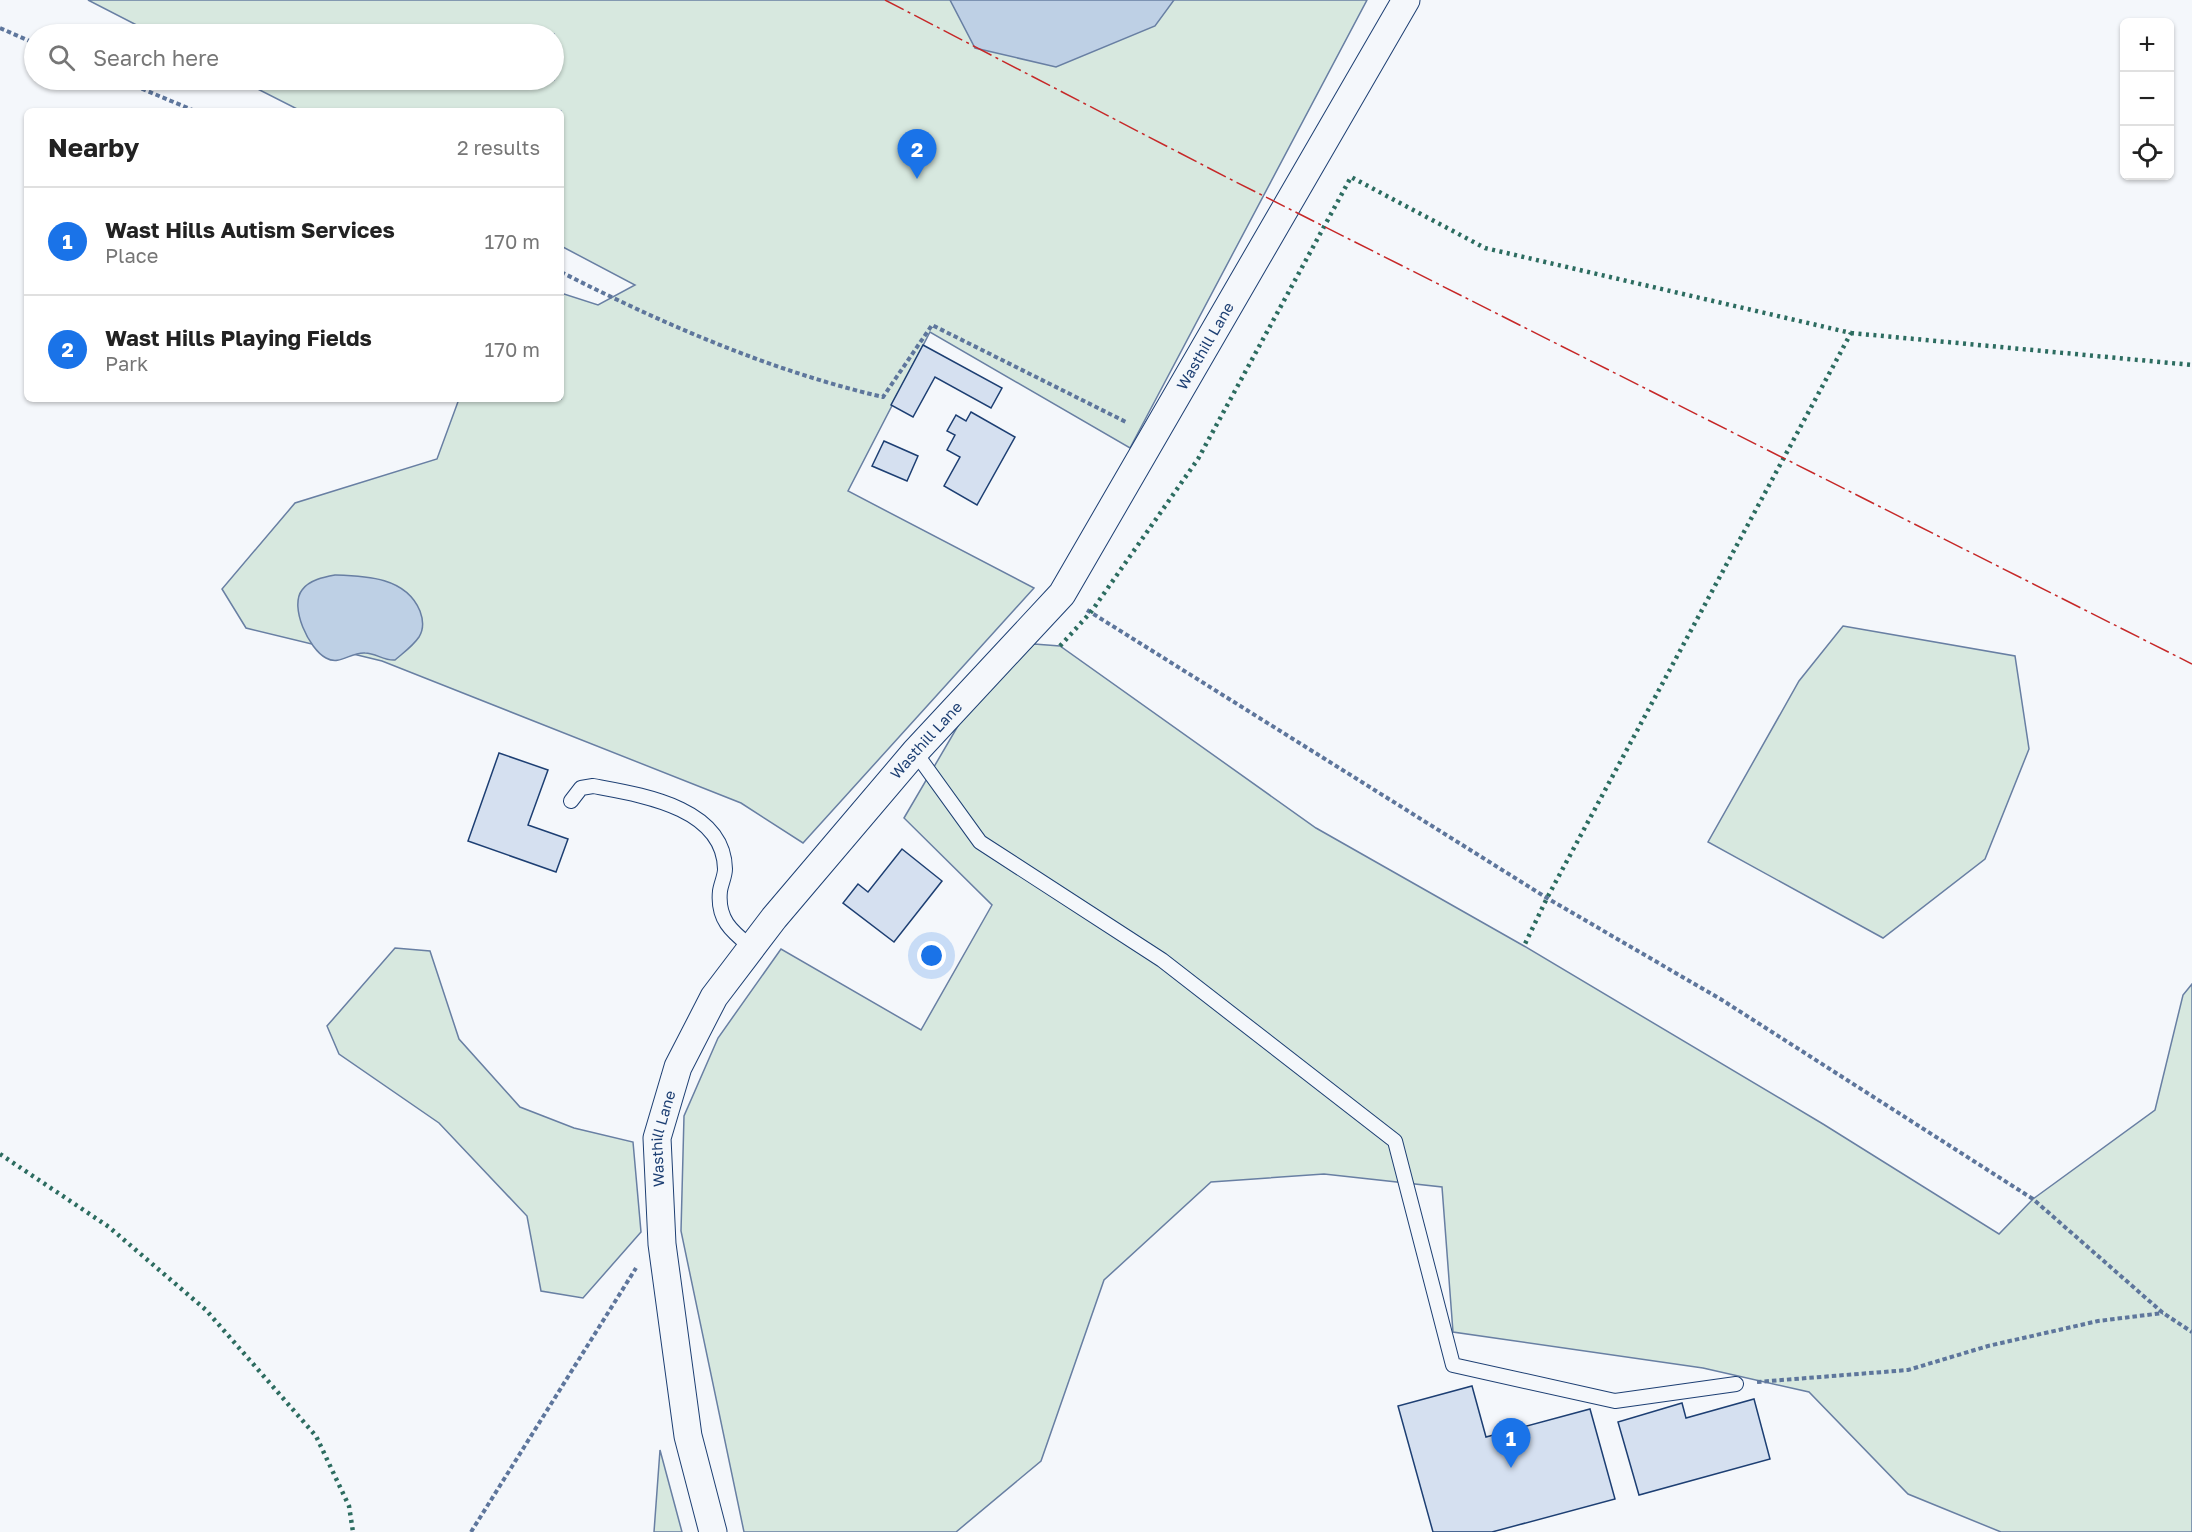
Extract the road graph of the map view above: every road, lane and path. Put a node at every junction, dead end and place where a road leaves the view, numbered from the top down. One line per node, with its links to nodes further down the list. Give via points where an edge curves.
1 (1406, 0): 7 (street, Wasthill Lane)
2 (0, 28): 3 (path)
3 (24, 39)
4 (145, 90): 5 (path)
5 (188, 108)
6 (564, 274): 7 (path, via 747,356 837,387 883,397 932,325)
7 (1153, 435): 8 (street, Wasthill Lane)
8 (1062, 594): 9 (street, Wasthill Lane); 13 (path, via 1547,898 1722,1000 2033,1199)
9 (915, 752): 11 (street, Wasthill Lane); 15 (lane, via 980,842 1162,960 1395,1141 1453,1365 1615,1401)
10 (571, 801): 11 (lane, via 581,788 593,786 674,807 707,825 720,844 725,870 719,912 730,930)
11 (751, 947): 12 (street, Wasthill Lane, via 714,997 678,1067 657,1138)
12 (662, 1244): 16 (path, via 645,1254); 17 (street, Wasthill Lane, via 688,1436)
13 (2163, 1313): 14 (path); 15 (path, via 2098,1321 1988,1346 1908,1370)
14 (2192, 1332)
15 (1736, 1384)
16 (471, 1532)
17 (713, 1532)

